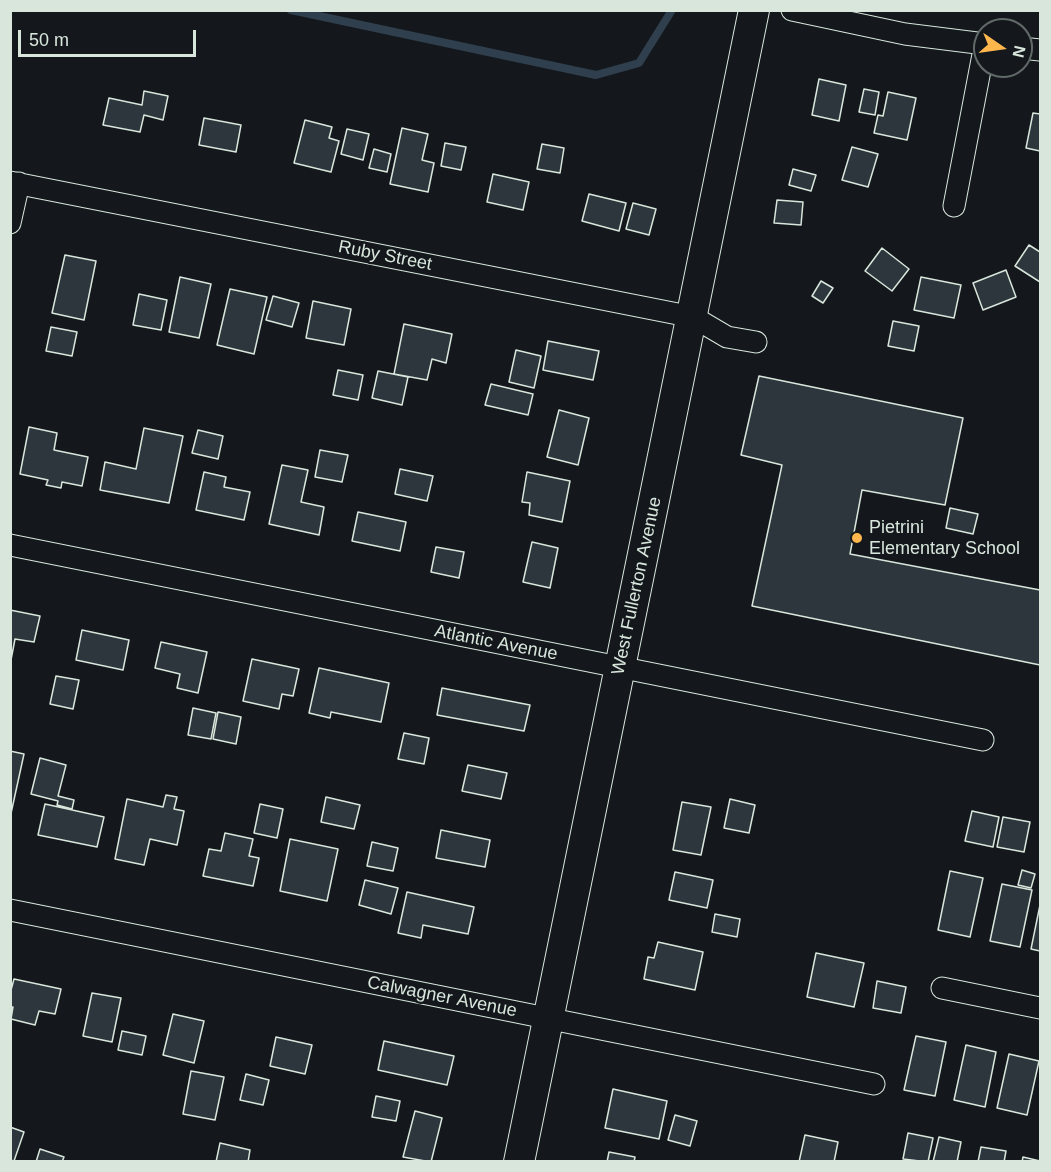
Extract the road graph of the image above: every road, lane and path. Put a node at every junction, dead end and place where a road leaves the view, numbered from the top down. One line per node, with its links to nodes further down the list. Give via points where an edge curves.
1 (754, 10): 8 (street, West Fullerton Avenue)
2 (792, 10): 3 (street, via 905,34)
3 (973, 42)
4 (978, 78): 6 (street)
5 (15, 183): 7 (street); 8 (street, Ruby Street)
6 (954, 206)
7 (10, 223)
8 (693, 317): 9 (street, Ruby Street, via 727,336); 11 (street, West Fullerton Avenue)
9 (756, 342)
10 (10, 545): 11 (street, Atlantic Avenue)
11 (620, 668): 12 (street, Atlantic Avenue); 16 (street, West Fullerton Avenue)
12 (983, 740)
13 (10, 910): 16 (street, Calwagner Avenue)
14 (942, 988): 15 (street)
15 (1041, 1008)
16 (549, 1018): 17 (street, Calwagner Avenue); 18 (street, West Fullerton Avenue)
17 (874, 1084)
18 (519, 1161)

